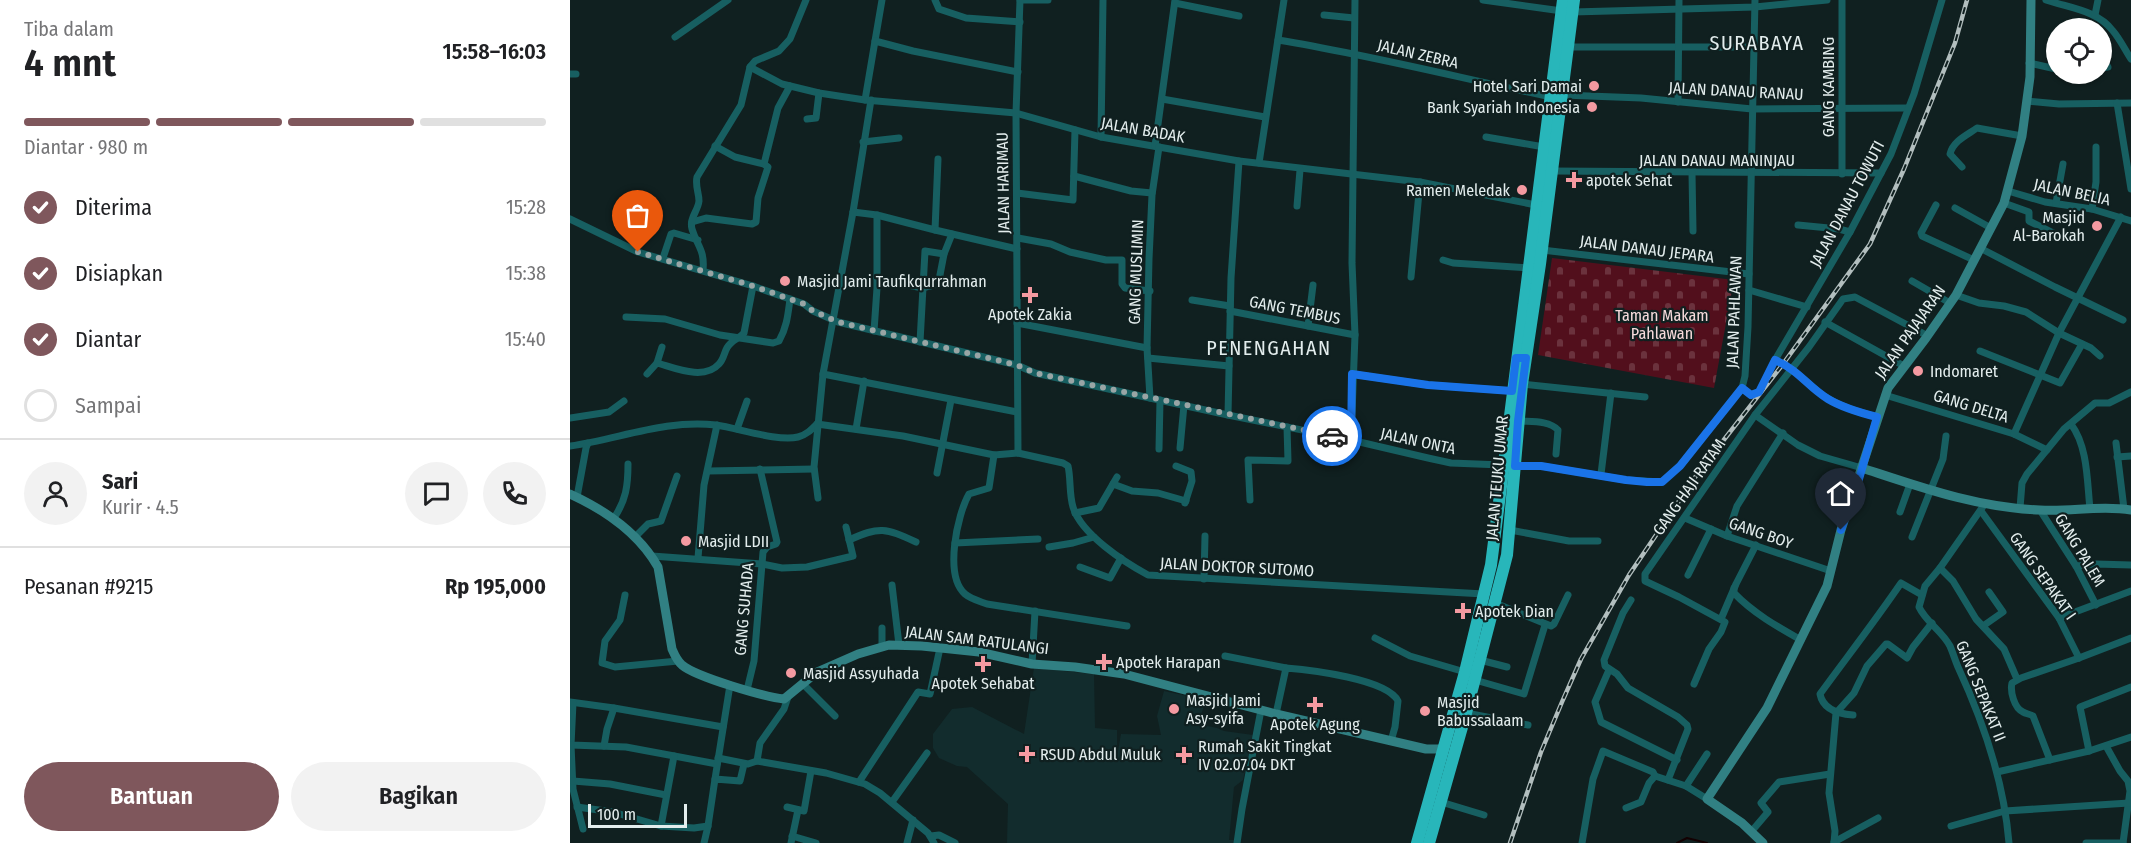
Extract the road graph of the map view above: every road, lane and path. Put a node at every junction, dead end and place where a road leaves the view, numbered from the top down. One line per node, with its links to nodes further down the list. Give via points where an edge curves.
1 (728, 0): 28 (street)
2 (806, 0): 37 (street, via 790,39 779,51)
3 (882, 0): 29 (street)
4 (935, 0): 27 (street, via 939,9 954,15)
5 (1020, 0): 6 (street); 27 (street, JALAN HARIMAU)
6 (1048, 0)
7 (1103, 0): 57 (street)
8 (1284, 0): 30 (street)
9 (1354, 0): 26 (street)
10 (1483, 0): 18 (street)
11 (1679, 0): 22 (street)
12 (1827, 0): 20 (street)
13 (1842, 0): 51 (street, GANG KAMBING)
14 (1942, 0): 49 (street, JALAN DANAU TOWUTI)
15 (2031, 0): 36 (street, JALAN PAJAJARAN)
16 (2046, 0): 24 (street)
17 (2098, 0): 24 (street)
18 (1493, 1): 21 (street)
19 (1175, 2): 25 (street); 43 (street, GANG MUSLIMIN)
20 (1755, 3): 22 (street); 33 (street, JALAN PAHLAWAN)
21 (1568, 6): 22 (street); 31 (highway, JALAN TEUKU UMAR); 42 (highway, JALAN TEUKU UMAR)
22 (1678, 9): 32 (street)
23 (1324, 15): 26 (street)
24 (2095, 15): 35 (street, via 2114,32)
25 (1239, 16)
26 (1354, 18): 34 (street)
27 (1020, 22): 39 (street, JALAN HARIMAU)
28 (675, 37)
29 (875, 40): 39 (street); 44 (street)
30 (1278, 40): 34 (street, JALAN ZEBRA); 53 (street)
31 (1569, 47): 32 (street); 42 (highway, JALAN TEUKU UMAR)
32 (1678, 47): 33 (street); 45 (street)
33 (1753, 47): 50 (street, JALAN PAHLAWAN)
34 (1354, 52): 42 (street, JALAN ZEBRA); 75 (street)
35 (2130, 55)
36 (2029, 63): 38 (street); 46 (street, JALAN PAJAJARAN)
37 (752, 64): 40 (street, JALAN BADAK, via 771,79); 61 (street, via 741,105)
38 (2046, 67)
39 (1018, 72): 52 (street, JALAN HARIMAU)
40 (790, 86): 41 (street, JALAN BADAK); 68 (street, via 778,108)
41 (819, 93): 44 (street, JALAN BADAK); 54 (street, via 816,118)
42 (1557, 96): 45 (street, JALAN DANAU RANAU); 63 (highway, JALAN TEUKU UMAR); 72 (highway, JALAN TEUKU UMAR)
43 (1162, 99): 53 (street); 62 (street, GANG MUSLIMIN)
44 (868, 100): 52 (street, JALAN BADAK); 60 (street)
45 (1678, 102): 50 (street, JALAN DANAU RANAU)
46 (2026, 102): 47 (street); 56 (street, JALAN PAJAJARAN)
47 (2118, 103): 48 (street); 80 (street)
48 (2131, 103)
49 (1908, 108): 51 (street, JALAN DANAU RANAU); 74 (street, JALAN DANAU TOWUTI)
50 (1752, 109): 51 (street, JALAN DANAU RANAU); 76 (street, JALAN PAHLAWAN)
51 (1841, 109): 77 (street, GANG KAMBING)
52 (1016, 114): 55 (street, JALAN BADAK); 82 (street, JALAN HARIMAU)
53 (1265, 117): 67 (street)
54 (807, 119)
55 (1076, 130): 57 (street, JALAN BADAK); 78 (street)
56 (2022, 136): 70 (street, via 1977,128 1951,148 1950,154); 81 (street, JALAN PAJAJARAN)
57 (1101, 137): 62 (street, JALAN BADAK)
58 (1486, 137): 63 (street)
59 (899, 138): 60 (street)
60 (863, 142): 91 (street)
61 (715, 146): 68 (street, via 735,157); 96 (street, via 696,180 699,202)
62 (1157, 146): 66 (street, JALAN BADAK); 83 (street, GANG MUSLIMIN)
63 (1544, 147): 86 (highway, JALAN TEUKU UMAR)
64 (2096, 147): 90 (street)
65 (938, 159): 99 (street)
66 (1239, 161): 67 (street, JALAN BADAK); 129 (street)
67 (1259, 163): 71 (street, JALAN BADAK)
68 (764, 164): 96 (street, via 768,168 759,193 755,223 706,218)
69 (2063, 164): 85 (street)
70 (1962, 167)
71 (1300, 170): 75 (street, JALAN BADAK); 88 (street)
72 (1552, 171): 73 (street, JALAN DANAU MANINJAU); 108 (highway, JALAN TEUKU UMAR)
73 (1692, 173): 76 (street, JALAN DANAU MANINJAU); 100 (street)
74 (1881, 173): 77 (street, JALAN DANAU MANINJAU); 101 (street, JALAN DANAU TOWUTI)
75 (1353, 174): 79 (street, JALAN BADAK); 138 (street)
76 (1751, 174): 77 (street, JALAN DANAU MANINJAU); 115 (street, JALAN PAHLAWAN)
77 (1842, 174)
78 (1074, 176): 82 (street, via 1073,200); 83 (street)
79 (1420, 182): 86 (street, JALAN BADAK); 116 (street)
80 (2131, 189)
81 (2008, 190): 84 (street, JALAN PAJAJARAN); 85 (street, JALAN BELIA)
82 (1017, 193): 104 (street, JALAN HARIMAU)
83 (1152, 193): 123 (street, GANG MUSLIMIN)
84 (2004, 202): 98 (street, JALAN PAJAJARAN); 103 (street, via 2030,213 2029,221)
85 (2056, 203): 90 (street, JALAN BELIA)
86 (1536, 205): 113 (highway, JALAN TEUKU UMAR)
87 (1936, 205): 112 (street, via 1922,236)
88 (1297, 206)
89 (1955, 208): 98 (street)
90 (2092, 209): 93 (street, JALAN BELIA)
91 (853, 212): 92 (street); 131 (street)
92 (877, 215): 99 (street); 117 (street)
93 (2121, 217): 95 (street, JALAN BELIA); 124 (street)
94 (570, 219): 110 (street, JALAN ONTA, via 628,248)
95 (2131, 221)
96 (692, 222): 105 (street)
97 (1798, 225): 101 (street)
98 (1991, 228): 106 (street, JALAN PAJAJARAN)
99 (935, 230): 102 (street)
100 (1693, 231)
101 (1850, 232): 128 (street, JALAN DANAU TOWUTI)
102 (952, 234): 107 (street); 109 (street)
103 (2055, 234)
104 (1018, 238): 107 (street, JALAN HARIMAU); 123 (street, via 1106,260 1122,260 1125,288)
105 (698, 240): 110 (street, via 671,234); 114 (street, via 704,256)
106 (1980, 248): 112 (street, JALAN PAJAJARAN); 124 (street)
107 (1017, 249): 134 (street, JALAN HARIMAU)
108 (1542, 250): 113 (highway, JALAN TEUKU UMAR); 115 (street, JALAN DANAU JEPARA)
109 (944, 254): 121 (street, via 939,280); 121 (street, via 925,250)
110 (663, 258): 114 (street, JALAN ONTA)
111 (1443, 260): 113 (street)
112 (1974, 260): 126 (street, JALAN PAJAJARAN)
113 (1534, 269): 159 (highway, JALAN TEUKU UMAR)
114 (703, 270): 120 (street, JALAN ONTA)
115 (1749, 274): 122 (street, JALAN PAHLAWAN)
116 (1412, 277)
117 (876, 278): 121 (street); 136 (street)
118 (1912, 282): 126 (street)
119 (1313, 285): 135 (street)
120 (753, 286): 125 (street, JALAN ONTA); 140 (street, via 744,334)
121 (922, 288): 141 (street)
122 (1749, 290): 128 (street); 160 (street, JALAN PAHLAWAN)
123 (1150, 291): 144 (street, GANG MUSLIMIN)
124 (2078, 298): 132 (street); 137 (street)
125 (790, 299): 131 (street, JALAN ONTA); 140 (street, via 787,324 779,341)
126 (1953, 299): 137 (street, via 2026,312); 139 (street, JALAN PAJAJARAN)
127 (1192, 300): 129 (street, GANG TEMBUS)
128 (1806, 307): 148 (street, JALAN DANAU TOWUTI)
129 (1230, 309): 135 (street, GANG TEMBUS); 151 (street)
130 (626, 317): 140 (street, via 665,319)
131 (833, 319): 136 (street, JALAN ONTA); 154 (street)
132 (2122, 320)
133 (1825, 322): 139 (street, GANG HAJI RATAM, via 1843,299 1856,297); 152 (street); 153 (street, GANG HAJI RATAM)
134 (1017, 323): 144 (street); 150 (street, JALAN HARIMAU)
135 (1308, 326): 138 (street, GANG TEMBUS)
136 (874, 331): 141 (street, JALAN ONTA)
137 (2059, 333): 142 (street); 157 (street)
138 (1355, 335): 155 (street)
139 (1928, 336): 152 (street, JALAN PAJAJARAN)
140 (738, 339): 149 (street, via 728,346 721,363 708,372)
141 (920, 342): 150 (street, JALAN ONTA)
142 (2082, 344): 146 (street); 157 (street, via 2061,382)
143 (662, 347): 149 (street)
144 (1147, 348): 147 (street, GANG MUSLIMIN)
145 (1980, 351): 157 (street)
146 (2100, 356)
147 (1148, 358): 151 (street); 165 (street, GANG MUSLIMIN)
148 (1775, 360): 153 (street); 160 (street, JALAN DANAU TOWUTI, via 1759,392 1751,395)
149 (657, 363): 156 (street)
150 (1017, 365): 165 (street, JALAN ONTA, via 1035,373); 171 (street, JALAN HARIMAU)
151 (1229, 366): 172 (street)
152 (1904, 366): 163 (street, JALAN PAJAJARAN)
153 (1791, 367): 173 (street, GANG HAJI RATAM); 174 (street, via 1828,399)
154 (823, 374): 158 (street); 177 (street)
155 (1352, 374): 159 (street, via 1432,385); 186 (street)
156 (647, 375)
157 (2040, 375): 184 (street)
158 (864, 381): 166 (street); 182 (street)
159 (1517, 387): 162 (street); 176 (highway, JALAN TEUKU UMAR); 201 (highway, JALAN TEUKU UMAR)
160 (1742, 388): 207 (street, JALAN PAHLAWAN, via 1680,466 1662,482)
161 (2131, 392): 178 (street, via 2109,403 2095,403)
162 (1611, 393): 164 (street); 207 (street)
163 (1884, 395): 174 (street, JALAN PAJAJARAN); 184 (street, GANG DELTA)
164 (1645, 397)
165 (1150, 398): 167 (street, JALAN ONTA)
166 (951, 400): 171 (street); 189 (street)
167 (1160, 400): 170 (street, JALAN ONTA); 192 (street)
168 (624, 401): 175 (street, via 609,412)
169 (747, 401): 181 (street)
170 (1184, 405): 172 (street, JALAN ONTA); 191 (street)
171 (1017, 412): 194 (street, JALAN HARIMAU)
172 (1228, 415): 180 (street, JALAN ONTA)
173 (1755, 415): 183 (street); 222 (street, GANG HAJI RATAM)
174 (1877, 417): 202 (street, JALAN PAJAJARAN)
175 (570, 418)
176 (1518, 421): 195 (street, via 1555,426); 201 (highway, JALAN TEUKU UMAR)
177 (817, 424): 181 (street, via 804,435 790,438); 182 (street); 204 (street)
178 (2071, 424): 193 (street); 216 (street, via 2080,437)
179 (717, 425): 181 (street); 187 (street, via 677,425); 205 (street)
180 (1287, 427): 186 (street, JALAN ONTA); 213 (street, via 1288,461 1248,460)
181 (737, 429)
182 (856, 429): 189 (street)
183 (1783, 433): 202 (street, via 1820,456); 227 (street, via 1737,506)
184 (2014, 434): 193 (street, GANG DELTA)
185 (1946, 436): 210 (street)
186 (1351, 440): 201 (street, JALAN ONTA, via 1450,463)
187 (588, 443): 190 (street); 211 (street, via 581,483)
188 (2115, 443): 198 (street)
189 (942, 445): 196 (street); 206 (street)
190 (570, 446)
191 (1180, 448)
192 (1159, 449)
193 (2047, 450): 215 (street, via 2023,479)
194 (1018, 453): 196 (street); 220 (street, JALAN DOKTOR SUTOMO, via 1057,460 1068,466)
195 (1556, 454)
196 (994, 455): 235 (street, via 989,488 967,497)
197 (2131, 456): 198 (street)
198 (2117, 458): 217 (street)
199 (628, 464): 221 (street, via 627,492)
200 (1176, 466): 220 (street, via 1191,472 1185,502 1158,493 1132,491 1115,480 1098,509)
201 (1509, 466): 207 (street, JALAN PAHLAWAN); 224 (highway, JALAN TEUKU UMAR); 253 (highway, JALAN TEUKU UMAR)
202 (1862, 468): 209 (street); 246 (street, JALAN PAJAJARAN)
203 (760, 469): 204 (street); 205 (street); 241 (street, GANG SUHADA, via 777,542 763,552)
204 (814, 469): 212 (street)
205 (708, 471): 239 (street)
206 (937, 474)
207 (1601, 474)
208 (677, 476): 228 (street, via 661,521 648,524)
209 (1910, 484): 210 (street); 219 (street)
210 (1932, 490): 214 (street); 230 (street)
211 (573, 496): 221 (street)
212 (819, 498)
213 (1250, 500)
214 (1983, 508): 215 (street); 245 (street); 261 (street, GANG SEPAKAT I)
215 (2020, 508): 218 (street)
216 (2090, 509): 217 (street); 218 (street)
217 (2127, 509)
218 (2040, 510): 244 (street, GANG PALEM)
219 (1900, 512)
220 (1075, 513): 229 (street, JALAN DOKTOR SUTOMO)
221 (615, 518): 228 (street)
222 (1685, 518): 225 (street, GANG BOY); 262 (street, GANG HAJI RATAM, via 1643,579)
223 (846, 527): 232 (street)
224 (1510, 530): 233 (street, via 1569,541); 258 (highway, JALAN TEUKU UMAR)
225 (1711, 530): 227 (street, GANG BOY); 247 (street)
226 (1204, 536): 248 (street)
227 (1727, 536): 236 (street, GANG BOY)
228 (635, 537): 238 (street)
229 (1094, 537): 237 (street); 240 (street, JALAN DOKTOR SUTOMO)
230 (1912, 537)
231 (1038, 539): 235 (street)
232 (849, 540): 234 (street, via 878,530); 241 (street, via 856,556 807,567)
233 (1598, 541)
234 (916, 542)
235 (955, 543): 260 (street, via 954,567 966,595 987,604)
236 (1756, 545): 246 (street, GANG BOY); 250 (street)
237 (1049, 547)
238 (652, 556): 239 (street); 277 (street, via 658,567 672,650)
239 (698, 558): 241 (street)
240 (1121, 558): 243 (street, via 1110,578); 248 (street, JALAN DOKTOR SUTOMO, via 1148,575)
241 (762, 564): 289 (street, GANG SUHADA, via 754,662)
242 (2131, 565): 244 (street)
243 (1080, 567)
244 (2076, 567): 259 (street, GANG PALEM)
245 (1940, 568): 256 (street); 266 (street)
246 (1831, 571): 270 (street, JALAN PAJAJARAN)
247 (1688, 575)
248 (1204, 579): 253 (street, JALAN DOKTOR SUTOMO)
249 (892, 585): 271 (street)
250 (1734, 588): 262 (street); 270 (street, via 1734,593 1759,614)
251 (2131, 591): 259 (street)
252 (1989, 592): 266 (street, via 2002,612)
253 (1485, 594): 282 (highway, JALAN TEUKU UMAR)
254 (625, 595): 277 (street, via 620,620 605,641 602,663 615,667)
255 (1568, 595): 264 (street, via 1554,624)
256 (1922, 595): 263 (street, GANG SEPAKAT II, via 1920,610); 295 (street, via 1901,583 1848,654 1820,694 1821,701)
257 (1631, 600): 281 (street, via 1604,660)
258 (1495, 603): 264 (street); 276 (highway, JALAN TEUKU UMAR)
259 (2096, 604): 261 (street)
260 (1035, 611): 265 (street); 278 (street)
261 (2060, 618): 275 (street, GANG SEPAKAT I)
262 (1720, 619): 286 (street, via 1725,624)
263 (1932, 623): 295 (street, via 1907,658 1886,644); 317 (street, GANG SEPAKAT II, via 1951,648 1976,706)
264 (1545, 625): 284 (street, via 1524,694)
265 (1127, 626)
266 (1983, 626): 283 (street, via 2004,649)
267 (882, 628): 272 (street)
268 (1375, 638): 282 (street, via 1410,656)
269 (2131, 638): 275 (street)
270 (1802, 640): 327 (street, JALAN PAJAJARAN, via 1764,712)
271 (899, 645): 272 (street, JALAN SAM RATULANGI); 273 (street, JALAN SAM RATULANGI)
272 (882, 647): 285 (street, JALAN SAM RATULANGI, via 817,672)
273 (940, 648): 278 (street, JALAN SAM RATULANGI); 324 (street, via 930,694 918,692)
274 (1225, 656): 280 (street)
275 (2079, 658): 283 (street)
276 (1480, 660): 279 (street); 284 (highway, JALAN TEUKU UMAR)
277 (678, 661): 287 (street, via 691,671)
278 (1032, 664): 293 (street, JALAN SAM RATULANGI, via 1124,674)
279 (1507, 667)
280 (1286, 668): 296 (street); 302 (street, via 1370,682 1391,691 1398,701)
281 (1609, 670): 310 (street, via 1628,688 1687,725); 310 (street, via 1595,702 1601,722)
282 (1465, 672): 315 (highway, JALAN TEUKU UMAR)
283 (2017, 679): 311 (street, via 2011,687 2014,700 2020,710 2033,716)
284 (1475, 680): 294 (highway, JALAN TEUKU UMAR)
285 (803, 684): 290 (street, JALAN SAM RATULANGI); 298 (street)
286 (1694, 684)
287 (730, 685): 289 (street); 300 (street)
288 (2131, 687): 306 (street, via 2080,707)
289 (747, 690): 290 (street)
290 (788, 697): 313 (street, via 784,710 760,743)
291 (572, 703): 292 (street); 305 (street)
292 (614, 708): 300 (street); 303 (street)
293 (1261, 710): 296 (street, JALAN SAM RATULANGI); 353 (street)
294 (1466, 713): 299 (street); 315 (highway, JALAN TEUKU UMAR)
295 (1836, 713): 297 (street); 318 (street)
296 (1276, 714): 302 (street, JALAN SAM RATULANGI)
297 (1853, 715)
298 (835, 716)
299 (1528, 725)
300 (723, 727): 312 (street)
301 (2131, 737): 304 (street)
302 (1392, 741): 315 (street, JALAN SAM RATULANGI, via 1426,749)
303 (604, 746): 305 (street); 309 (street)
304 (2106, 746): 306 (street); 322 (street)
305 (571, 750): 323 (street)
306 (2089, 751): 311 (street)
307 (927, 753): 328 (street)
308 (1707, 754): 325 (street)
309 (674, 756): 312 (street); 326 (street)
310 (1677, 760): 321 (street)
311 (2050, 760): 317 (street)
312 (717, 761): 314 (street); 320 (street)
313 (757, 761): 314 (street); 316 (street)
314 (744, 764): 320 (street, via 740,781)
315 (1442, 764): 331 (highway, JALAN TEUKU UMAR)
316 (811, 771): 324 (street); 334 (street, via 804,811)
317 (1997, 772): 335 (street, GANG SEPAKAT II)
318 (1830, 774): 344 (street, via 1779,782 1761,803 1768,812); 357 (street)
319 (1655, 776): 321 (street); 332 (street, via 1641,802); 356 (street, via 1603,751 1593,779)
320 (715, 779): 340 (street)
321 (1668, 780): 325 (street)
322 (2129, 780): 333 (street)
323 (573, 781): 326 (street); 329 (street)
324 (859, 782): 328 (street)
325 (1686, 786): 327 (street)
326 (666, 795): 339 (street)
327 (1707, 799): 344 (street)
328 (892, 802): 338 (street)
329 (577, 807): 339 (street, via 613,812); 343 (street)
330 (787, 807): 334 (street)
331 (1435, 807): 336 (street); 354 (highway, JALAN TEUKU UMAR); 355 (highway, JALAN TEUKU UMAR)
332 (1626, 808)
333 (2129, 808): 335 (street); 359 (street)
334 (798, 810): 347 (street)
335 (2005, 811): 341 (street); 349 (street, GANG SEPAKAT II)
336 (1484, 815)
337 (1878, 818): 357 (street)
338 (913, 820): 345 (street); 351 (street)
339 (661, 826): 342 (street)
340 (708, 826): 342 (street); 346 (street)
341 (1951, 826)
342 (694, 828): 346 (street)
343 (583, 829)
344 (1751, 832): 348 (street)
345 (933, 839): 352 (street, via 939,835)
346 (705, 840)
347 (792, 840): 350 (street)
348 (1759, 842)
349 (2007, 842)
350 (816, 843)
351 (907, 843)
352 (955, 843)
353 (1237, 843)
354 (1417, 843)
355 (1429, 843)
356 (1582, 843)
357 (1834, 843)
358 (2086, 843): 359 (street)
359 (2123, 843)

